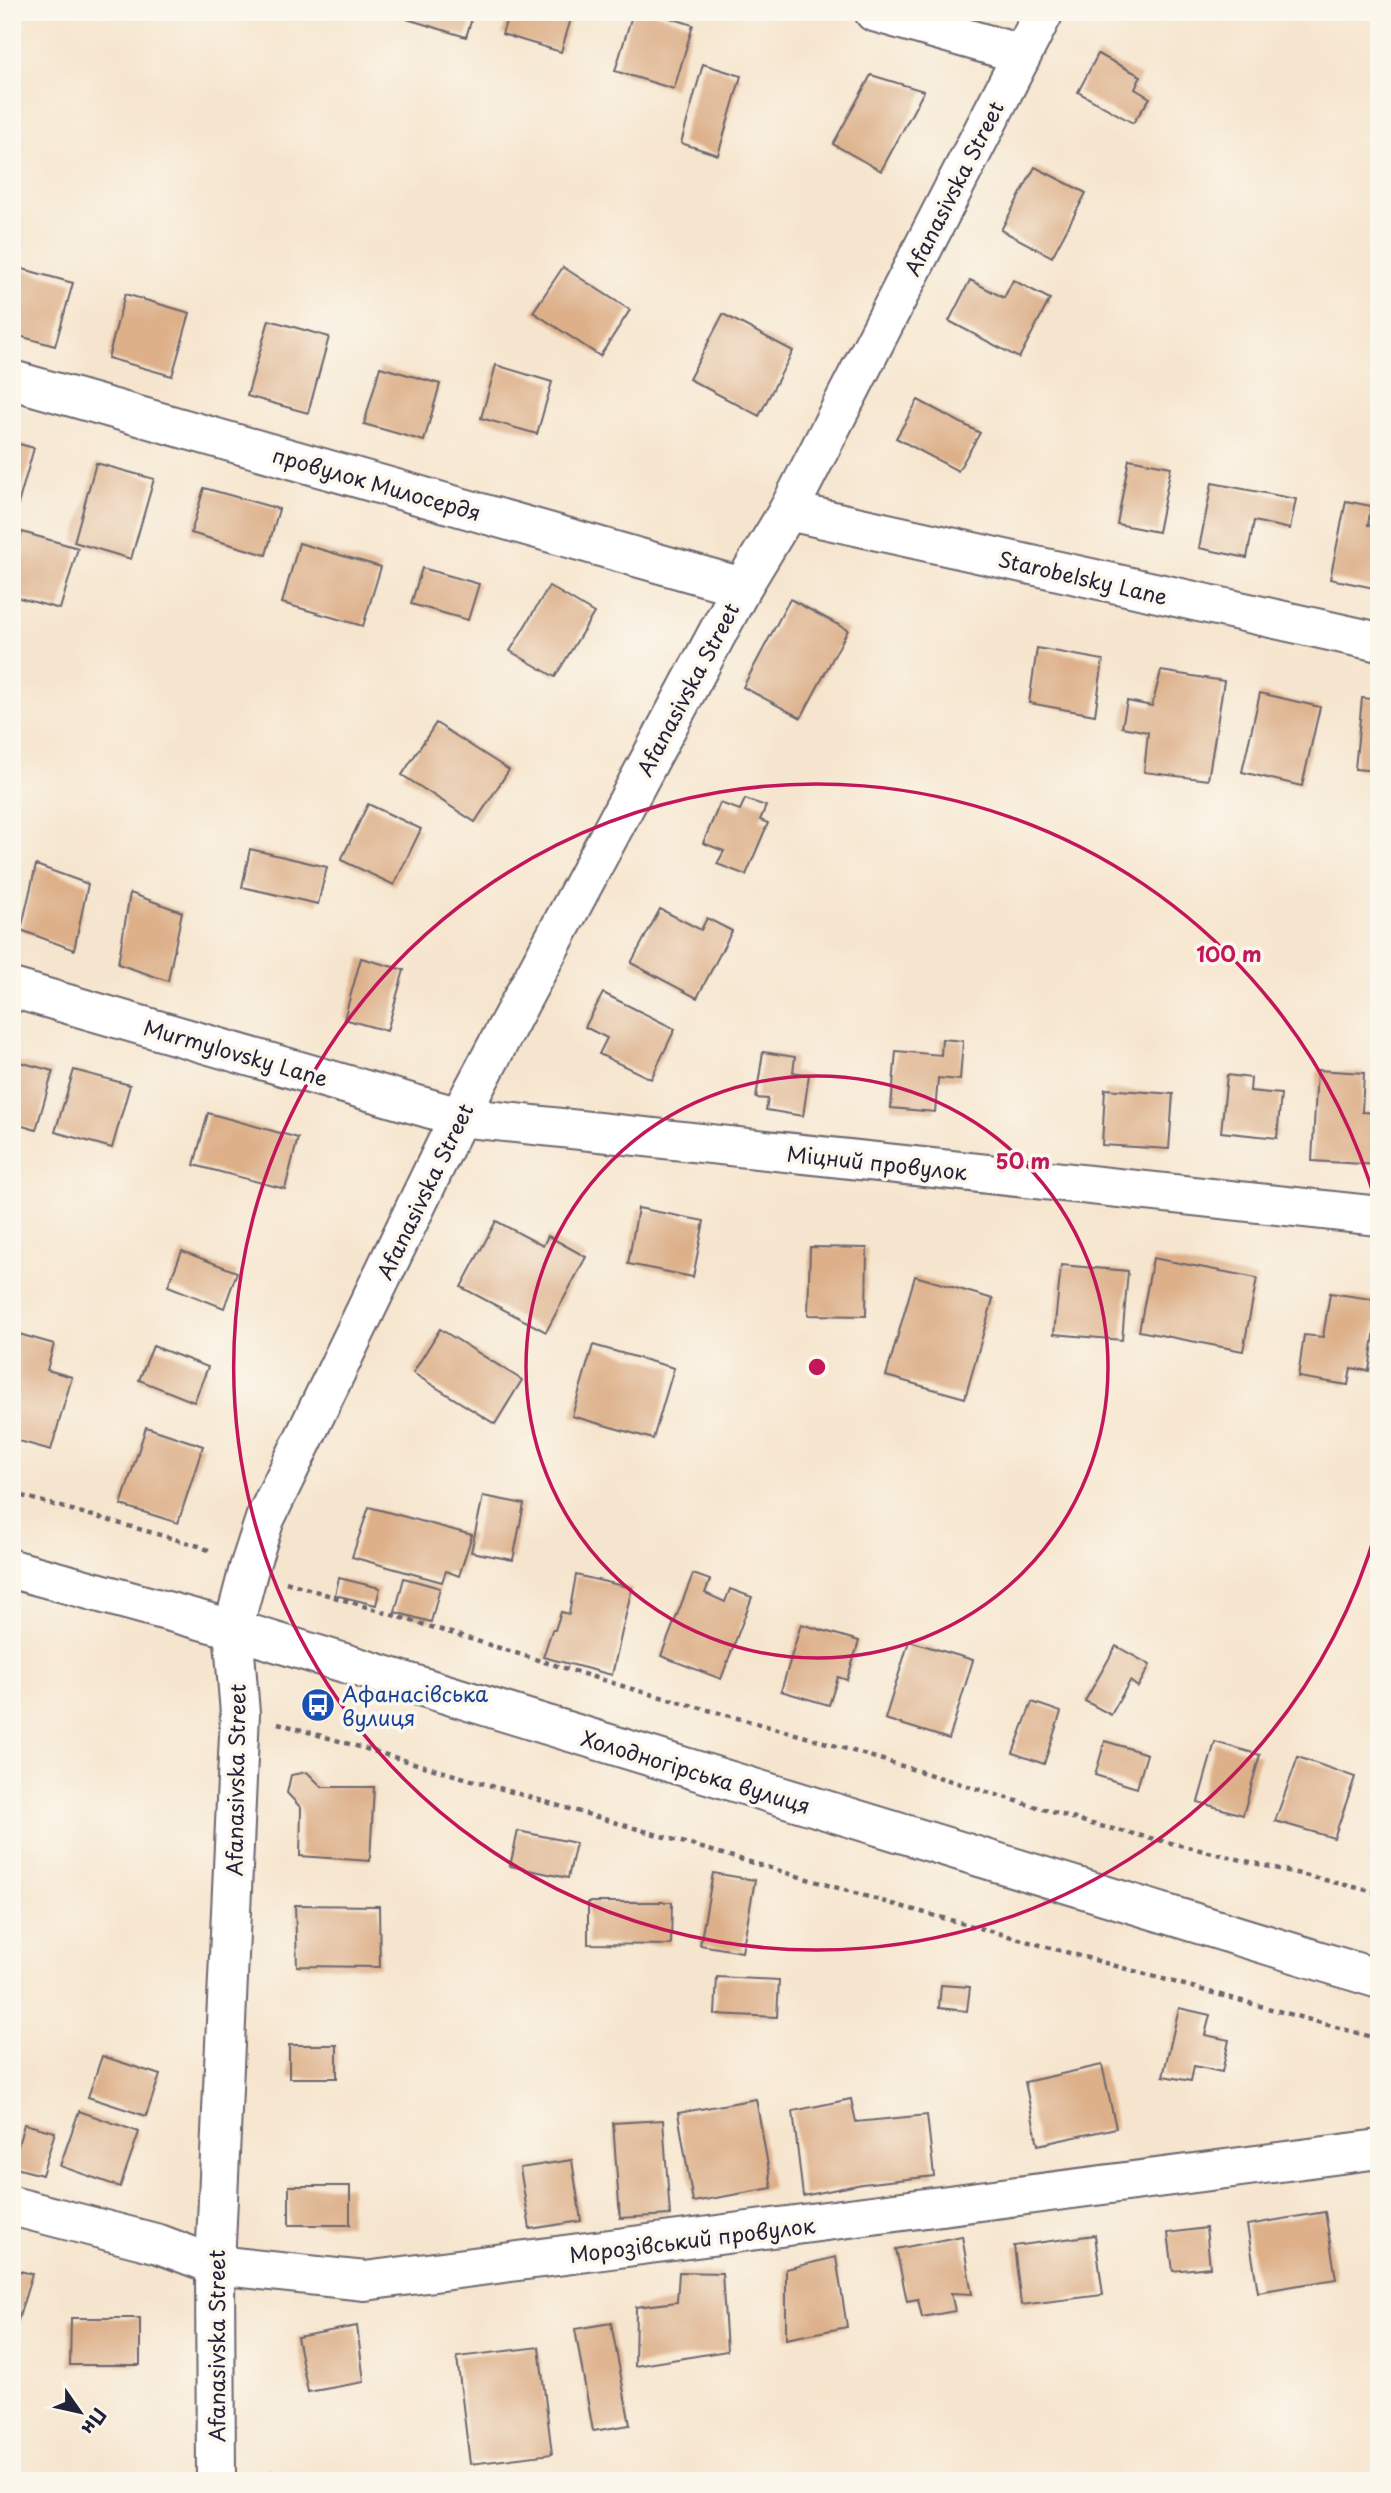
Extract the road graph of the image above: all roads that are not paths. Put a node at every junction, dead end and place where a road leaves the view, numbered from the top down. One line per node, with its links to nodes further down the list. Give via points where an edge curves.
1 (874, 12): 3 (street)
2 (1044, 12): 3 (street, Afanasivska Street)
3 (1021, 54): 5 (street, Afanasivska Street)
4 (12, 380): 6 (street, провулок Милосердя)
5 (788, 511): 6 (street, Afanasivska Street); 7 (street, Starobelsky Lane)
6 (742, 587): 9 (street, Afanasivska Street)
7 (1379, 642)
8 (12, 988): 9 (street, Murmylovsky Lane)
9 (459, 1117): 10 (street, Міцний провулок); 12 (street, Afanasivska Street, via 265,1519)
10 (1379, 1216)
11 (12, 1569): 12 (street, Холодногірська вулиця)
12 (233, 1629): 13 (street, Холодногірська вулиця); 16 (street, Afanasivska Street, via 240,1713)
13 (1379, 1979)
14 (1379, 2149): 16 (street, Морозівський провулок, via 365,2281)
15 (12, 2206): 16 (street, Морозівський провулок, via 159,2244)
16 (215, 2265): 17 (street, Afanasivska Street)
17 (216, 2481)

